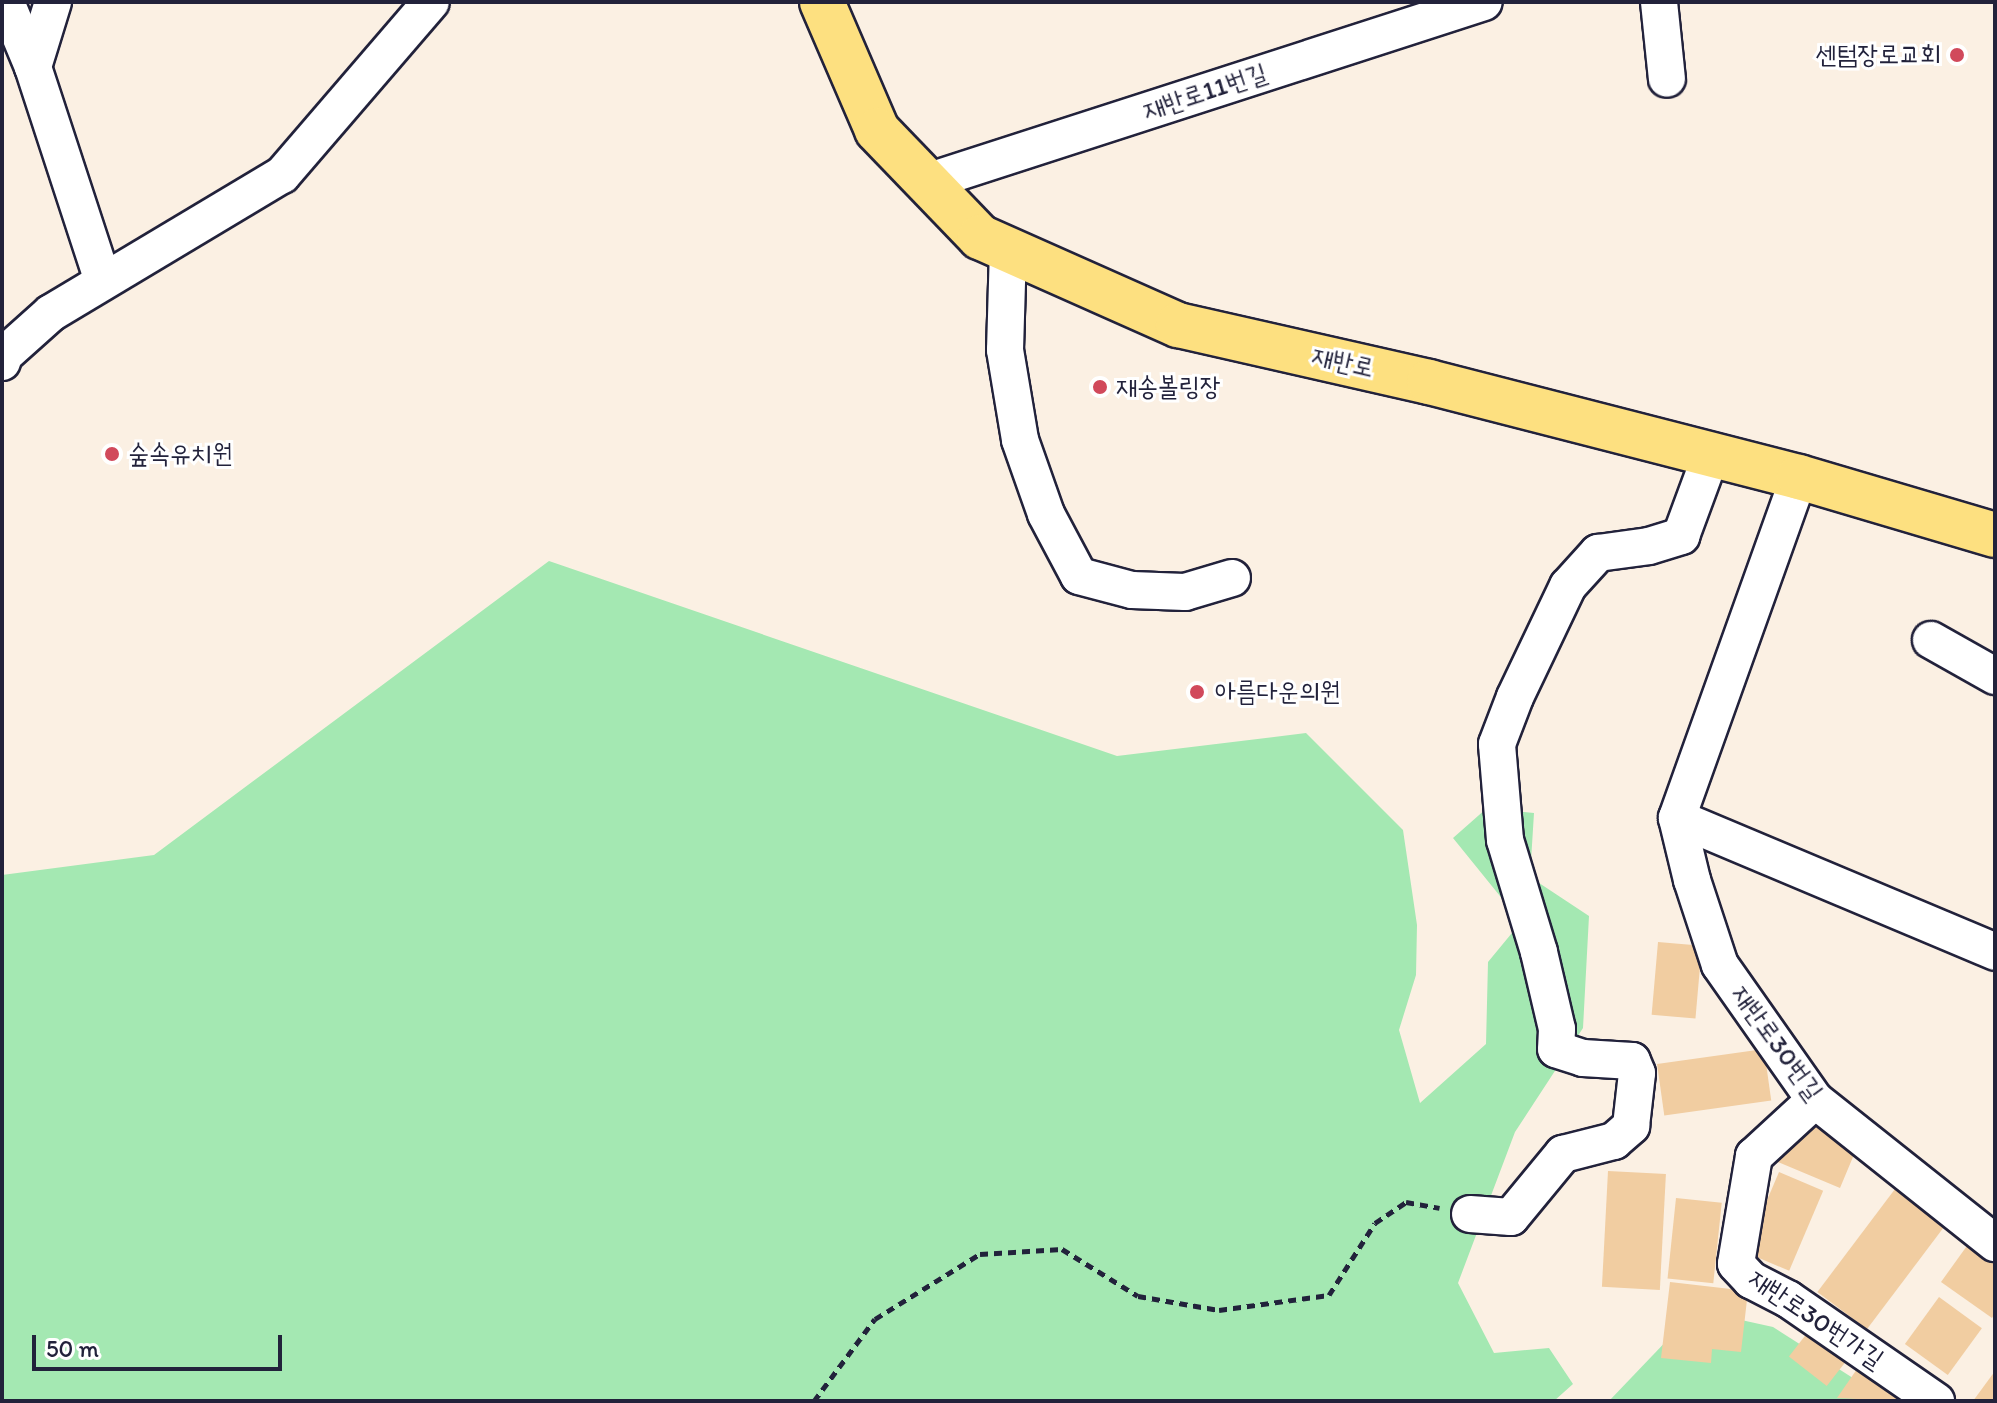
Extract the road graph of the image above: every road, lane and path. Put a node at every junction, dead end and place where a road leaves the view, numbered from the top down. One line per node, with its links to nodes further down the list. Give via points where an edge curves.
1 (6, 2): 7 (street)
2 (53, 2): 7 (street)
3 (431, 2): 11 (street, via 282,175)
4 (822, 2): 9 (main road, 재반로, via 877,130)
5 (1484, 2): 9 (street, 재반로11번길)
6 (1659, 2): 8 (street)
7 (33, 67): 11 (street)
8 (1667, 79)
9 (927, 182): 10 (main road, 재반로, via 980,237)
10 (1008, 249): 13 (main road, 재반로, via 1178,325 1429,382); 16 (street, via 1005,350 1020,440 1046,514 1079,576 1132,590 1185,592)
11 (103, 281): 12 (street, via 51,313)
12 (2, 362)
13 (1711, 455): 14 (main road, 재반로); 22 (street, via 1681,536 1598,553 1568,586 1497,744 1505,840 1539,952 1557,1029 1556,1049 1583,1058 1632,1061 1637,1073 1631,1126 1614,1141 1563,1154 1511,1217)
14 (1799, 477): 15 (main road, 재반로); 19 (street)
15 (1995, 535)
16 (1232, 578)
17 (1931, 640): 18 (street)
18 (1995, 676)
19 (1677, 818): 20 (street); 21 (street, 재반로30번길, via 1720,965)
20 (1995, 952)
21 (1815, 1100): 23 (street, 재반로30번길); 25 (street, 재반로30번가길, via 1754,1156 1736,1264 1751,1280 1788,1299)
22 (1470, 1214): 24 (path, via 1406,1202 1375,1223 1329,1295 1219,1310 1138,1296 1062,1249 980,1254 875,1319)
23 (1995, 1243)
24 (814, 1401)
25 (1936, 1401)

